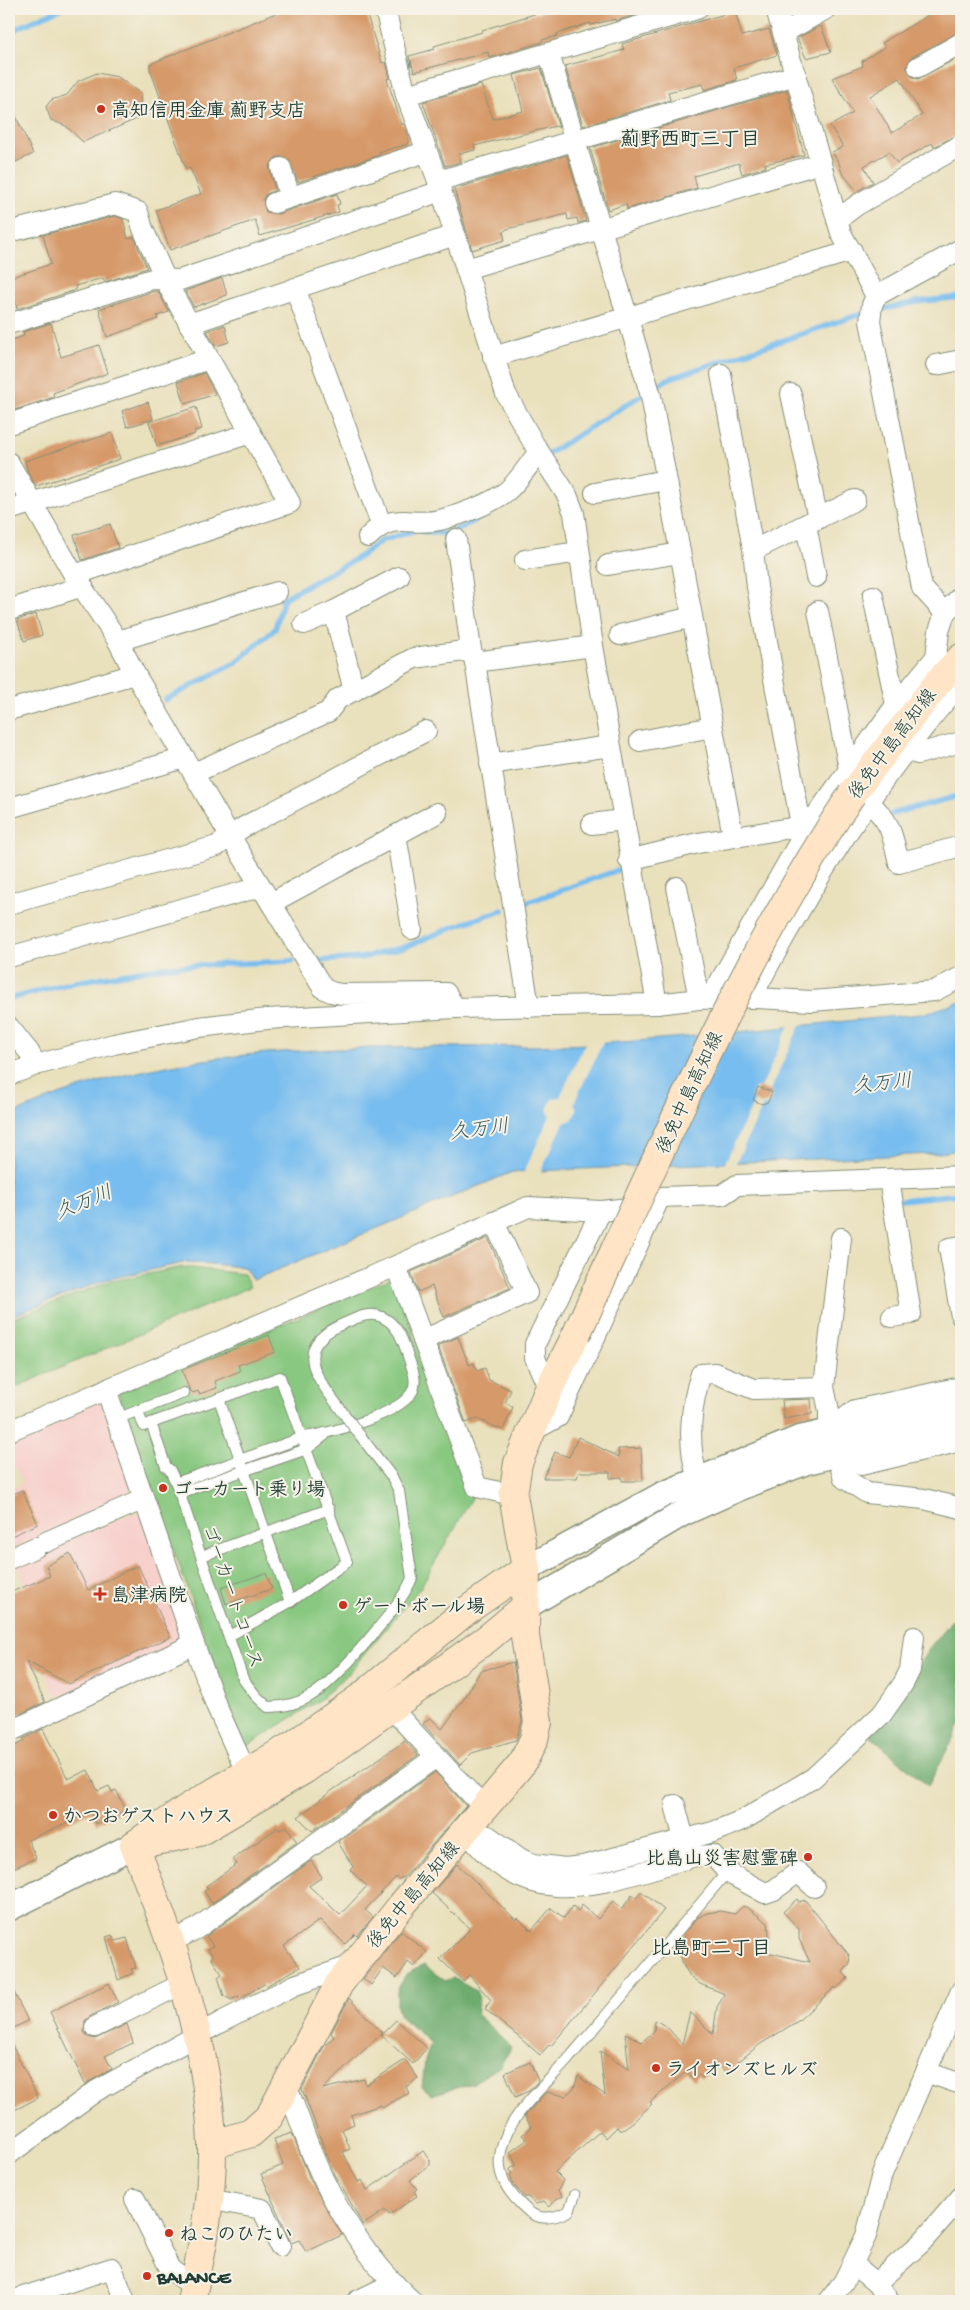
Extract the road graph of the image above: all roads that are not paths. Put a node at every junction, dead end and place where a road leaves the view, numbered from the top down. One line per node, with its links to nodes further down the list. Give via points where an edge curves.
1 (384, 9): 10 (street)
2 (697, 9): 7 (street)
3 (776, 9): 9 (street)
4 (826, 9): 5 (street)
5 (794, 27)
6 (961, 43): 8 (street)
7 (548, 54): 10 (street); 11 (street)
8 (918, 67)
9 (796, 75): 11 (street); 14 (street)
10 (406, 95): 13 (street)
11 (574, 140): 16 (street); 18 (street)
12 (961, 145): 17 (street)
13 (425, 152): 15 (street, via 282,200); 16 (street)
14 (820, 163): 17 (street); 18 (street)
15 (281, 168)
16 (439, 186): 20 (street); 24 (street, via 180,280)
17 (837, 220): 22 (street, via 840,233)
18 (601, 230): 23 (street); 27 (street)
19 (9, 232): 24 (street, via 115,204 138,212)
20 (455, 236): 23 (street); 25 (street)
21 (961, 249): 26 (street)
22 (852, 251): 26 (street); 27 (street)
23 (466, 269): 30 (street)
24 (166, 280): 28 (street, via 152,279); 29 (street)
25 (295, 288): 29 (street); 38 (street, via 374,530 399,521 438,520 472,510 507,491)
26 (872, 308): 61 (street, via 922,588)
27 (627, 317): 30 (street); 40 (street, via 651,396)
28 (9, 324)
29 (189, 324): 31 (street)
30 (493, 357): 38 (street, via 506,394)
31 (209, 359): 36 (street); 37 (street)
32 (961, 360): 33 (street)
33 (936, 365)
34 (721, 374): 47 (street)
35 (791, 394): 45 (street)
36 (9, 424)
37 (251, 434): 43 (street); 54 (street, via 290,503)
38 (539, 452): 48 (street, via 567,495 574,513)
39 (9, 464): 43 (street)
40 (666, 480): 41 (street); 49 (street)
41 (595, 493)
42 (855, 500): 45 (street)
43 (32, 503): 44 (street); 54 (street)
44 (9, 510)
45 (812, 522): 47 (street); 53 (street)
46 (456, 539): 67 (street)
47 (754, 550): 87 (street, via 757,587)
48 (579, 552): 50 (street); 66 (street)
49 (680, 553): 51 (street); 62 (street)
50 (525, 560)
51 (608, 565)
52 (399, 577): 59 (street)
53 (816, 577)
54 (78, 580): 58 (street); 65 (street)
55 (277, 592): 65 (street)
56 (873, 596): 72 (street)
57 (961, 596): 61 (street)
58 (9, 610)
59 (334, 611): 63 (street); 71 (street)
60 (818, 611): 82 (street)
61 (945, 613): 72 (street, via 936,657)
62 (692, 617): 64 (street); 74 (street)
63 (304, 624)
64 (620, 635)
65 (118, 642): 69 (street)
66 (593, 646): 67 (street); 78 (street)
67 (473, 656): 71 (street, via 414,658); 80 (street)
68 (961, 658): 82 (main road, 後免中島高知線)
69 (135, 674): 73 (street); 81 (street)
70 (961, 688): 79 (street, via 951,695)
71 (354, 691): 81 (street, via 338,699 328,712)
72 (896, 705): 82 (street)
73 (9, 710)
74 (712, 727): 76 (street); 90 (street)
75 (426, 731): 89 (street)
76 (640, 741)
77 (961, 742): 79 (street, via 918,754)
78 (610, 746): 80 (street); 85 (street)
79 (906, 751): 82 (street)
80 (490, 764): 103 (street)
81 (190, 766): 83 (street); 89 (street)
82 (857, 789): 87 (street); 91 (street, via 888,822 899,863); 101 (street, via 856,820); 122 (main road, 後免中島高知線, bridge, via 798,878 720,1020)
83 (9, 808)
84 (437, 813): 88 (street)
85 (622, 820): 86 (street); 92 (street)
86 (592, 824)
87 (805, 825): 90 (street); 100 (street)
88 (396, 835): 96 (street); 97 (street)
89 (230, 836): 93 (street); 95 (street, via 217,846)
90 (733, 836): 92 (street)
91 (961, 846)
92 (630, 860): 102 (street)
93 (260, 887): 96 (street); 98 (street)
94 (677, 887): 100 (street)
95 (9, 904)
96 (271, 904): 104 (street, via 317,980 331,992 446,993)
97 (412, 929)
98 (9, 957)
99 (961, 977): 101 (street, via 934,991 914,994 812,1001)
100 (705, 998): 101 (street); 102 (street)
101 (741, 1001)
102 (656, 1004): 103 (street)
103 (529, 1007): 104 (street)
104 (456, 1008): 106 (street, via 320,1014 232,1023 114,1044)
105 (9, 1027): 106 (street)
106 (36, 1064): 107 (street)
107 (9, 1075)
108 (961, 1176): 109 (street)
109 (889, 1179): 110 (street, via 737,1186 722,1194); 117 (street, via 892,1253 911,1314)
110 (660, 1196): 111 (street, via 629,1208); 131 (street, via 558,1417)
111 (601, 1211): 112 (street, via 528,1207); 122 (street, via 534,1344 535,1358)
112 (494, 1222): 115 (street); 118 (street, via 527,1294)
113 (841, 1238): 119 (street)
114 (961, 1246): 116 (street, via 949,1248)
115 (396, 1266): 118 (street); 121 (street)
116 (961, 1316)
117 (892, 1317)
118 (423, 1340): 141 (street, via 477,1487)
119 (824, 1387): 135 (street); 138 (street, via 754,1389 715,1373 701,1374 691,1409 692,1459)
120 (961, 1387): 135 (street, via 855,1410)
121 (106, 1389): 127 (street); 130 (street)
122 (549, 1389): 131 (main road, 後免中島高知線)
123 (184, 1393): 126 (lane)
124 (219, 1399): 129 (lane); 133 (lane, via 280,1378); 137 (lane)
125 (961, 1402): 135 (street)
126 (137, 1411): 127 (lane); 129 (lane, via 144,1426)
127 (116, 1419): 142 (street)
128 (961, 1423): 135 (street)
129 (151, 1424): 139 (lane, ゴーカートコース, via 166,1468)
130 (9, 1431)
131 (532, 1431): 141 (main road, 後免中島高知線, via 518,1463)
132 (326, 1434): 133 (lane); 136 (lane); 151 (lane, ゴーカートコース, bridge, via 394,1408 413,1391 413,1372 400,1334 393,1324 377,1315 361,1316 320,1336 313,1353 315,1372 347,1418 359,1434 392,1476 399,1491 412,1578 408,1589 384,1621 324,1686 301,1702 283,1707 268,1707 243,1679)
133 (304, 1437): 136 (lane); 137 (lane)
134 (961, 1441): 135 (street, via 861,1465)
135 (832, 1442): 138 (street, via 798,1439); 143 (street, via 844,1478 867,1493 924,1499); 150 (street, via 805,1462 683,1513)
136 (307, 1449): 137 (lane); 144 (lane)
137 (242, 1465): 139 (lane); 140 (lane); 145 (lane)
138 (698, 1479): 148 (street, via 606,1524)
139 (176, 1482): 140 (lane, ゴーカートコース)
140 (179, 1493): 146 (lane, ゴーカートコース)
141 (513, 1495): 148 (main road, 後免中島高知線)
142 (144, 1498): 147 (street); 153 (street)
143 (961, 1508)
144 (329, 1509): 145 (lane); 149 (lane, via 347,1562)
145 (266, 1532): 146 (lane); 149 (lane)
146 (202, 1556): 151 (lane, ゴーカートコース)
147 (9, 1559)
148 (526, 1569): 150 (main road, 後免中島高知線); 157 (main road, via 466,1611 361,1697)
149 (290, 1602): 151 (lane)
150 (525, 1607): 154 (main road); 159 (main road, 後免中島高知線, via 525,1636 538,1722 523,1762)
151 (229, 1636)
152 (914, 1637): 161 (street, via 910,1670 882,1714 813,1778 743,1820)
153 (194, 1644): 155 (street); 157 (street, via 216,1705)
154 (391, 1708): 156 (street); 162 (main road, via 304,1770 199,1832)
155 (9, 1732)
156 (436, 1757): 159 (street); 166 (street, via 196,1928)
157 (247, 1774): 162 (main road, via 186,1808)
158 (675, 1805): 161 (street)
159 (484, 1808): 160 (main road, 後免中島高知線)
160 (466, 1830): 161 (street, via 488,1836 533,1864 565,1868); 163 (street, via 480,1850 514,1876 551,1887 585,1887 696,1856 713,1855); 167 (main road, 後免中島高知線)
161 (684, 1839)
162 (134, 1845): 165 (street); 166 (main road)
163 (728, 1872): 164 (street, via 765,1893 798,1872); 177 (lane, via 553,2078 516,2116 501,2150 499,2170 517,2200 529,2212 548,2218 569,2211)
164 (814, 1887)
165 (9, 1908)
166 (169, 1943): 168 (main road)
167 (353, 1965): 171 (street, via 294,1985); 174 (main road, 後免中島高知線, via 339,1984)
168 (182, 1984): 170 (street); 171 (main road)
169 (961, 1991): 172 (street)
170 (95, 2027)
171 (196, 2036): 175 (main road); 176 (street, via 96,2092)
172 (926, 2072): 173 (street); 182 (street, via 882,2174 866,2236)
173 (961, 2084)
174 (286, 2086): 175 (main road, 後免中島高知線, via 270,2116 253,2131); 183 (street, via 332,2195 364,2248)
175 (212, 2145): 180 (main road)
176 (9, 2154)
177 (575, 2195)
178 (961, 2197): 184 (street, via 921,2243)
179 (135, 2198): 185 (street, via 170,2269)
180 (208, 2199): 181 (street, via 262,2209); 185 (main road, via 207,2224)
181 (280, 2246)
182 (853, 2264): 184 (street); 190 (street)
183 (394, 2283): 188 (street); 189 (street)
184 (876, 2284): 191 (street)
185 (193, 2294)
186 (11, 2301): 187 (street, via 112,2268)
187 (125, 2301)
188 (357, 2301)
189 (412, 2301)
190 (829, 2301)
191 (889, 2301)

